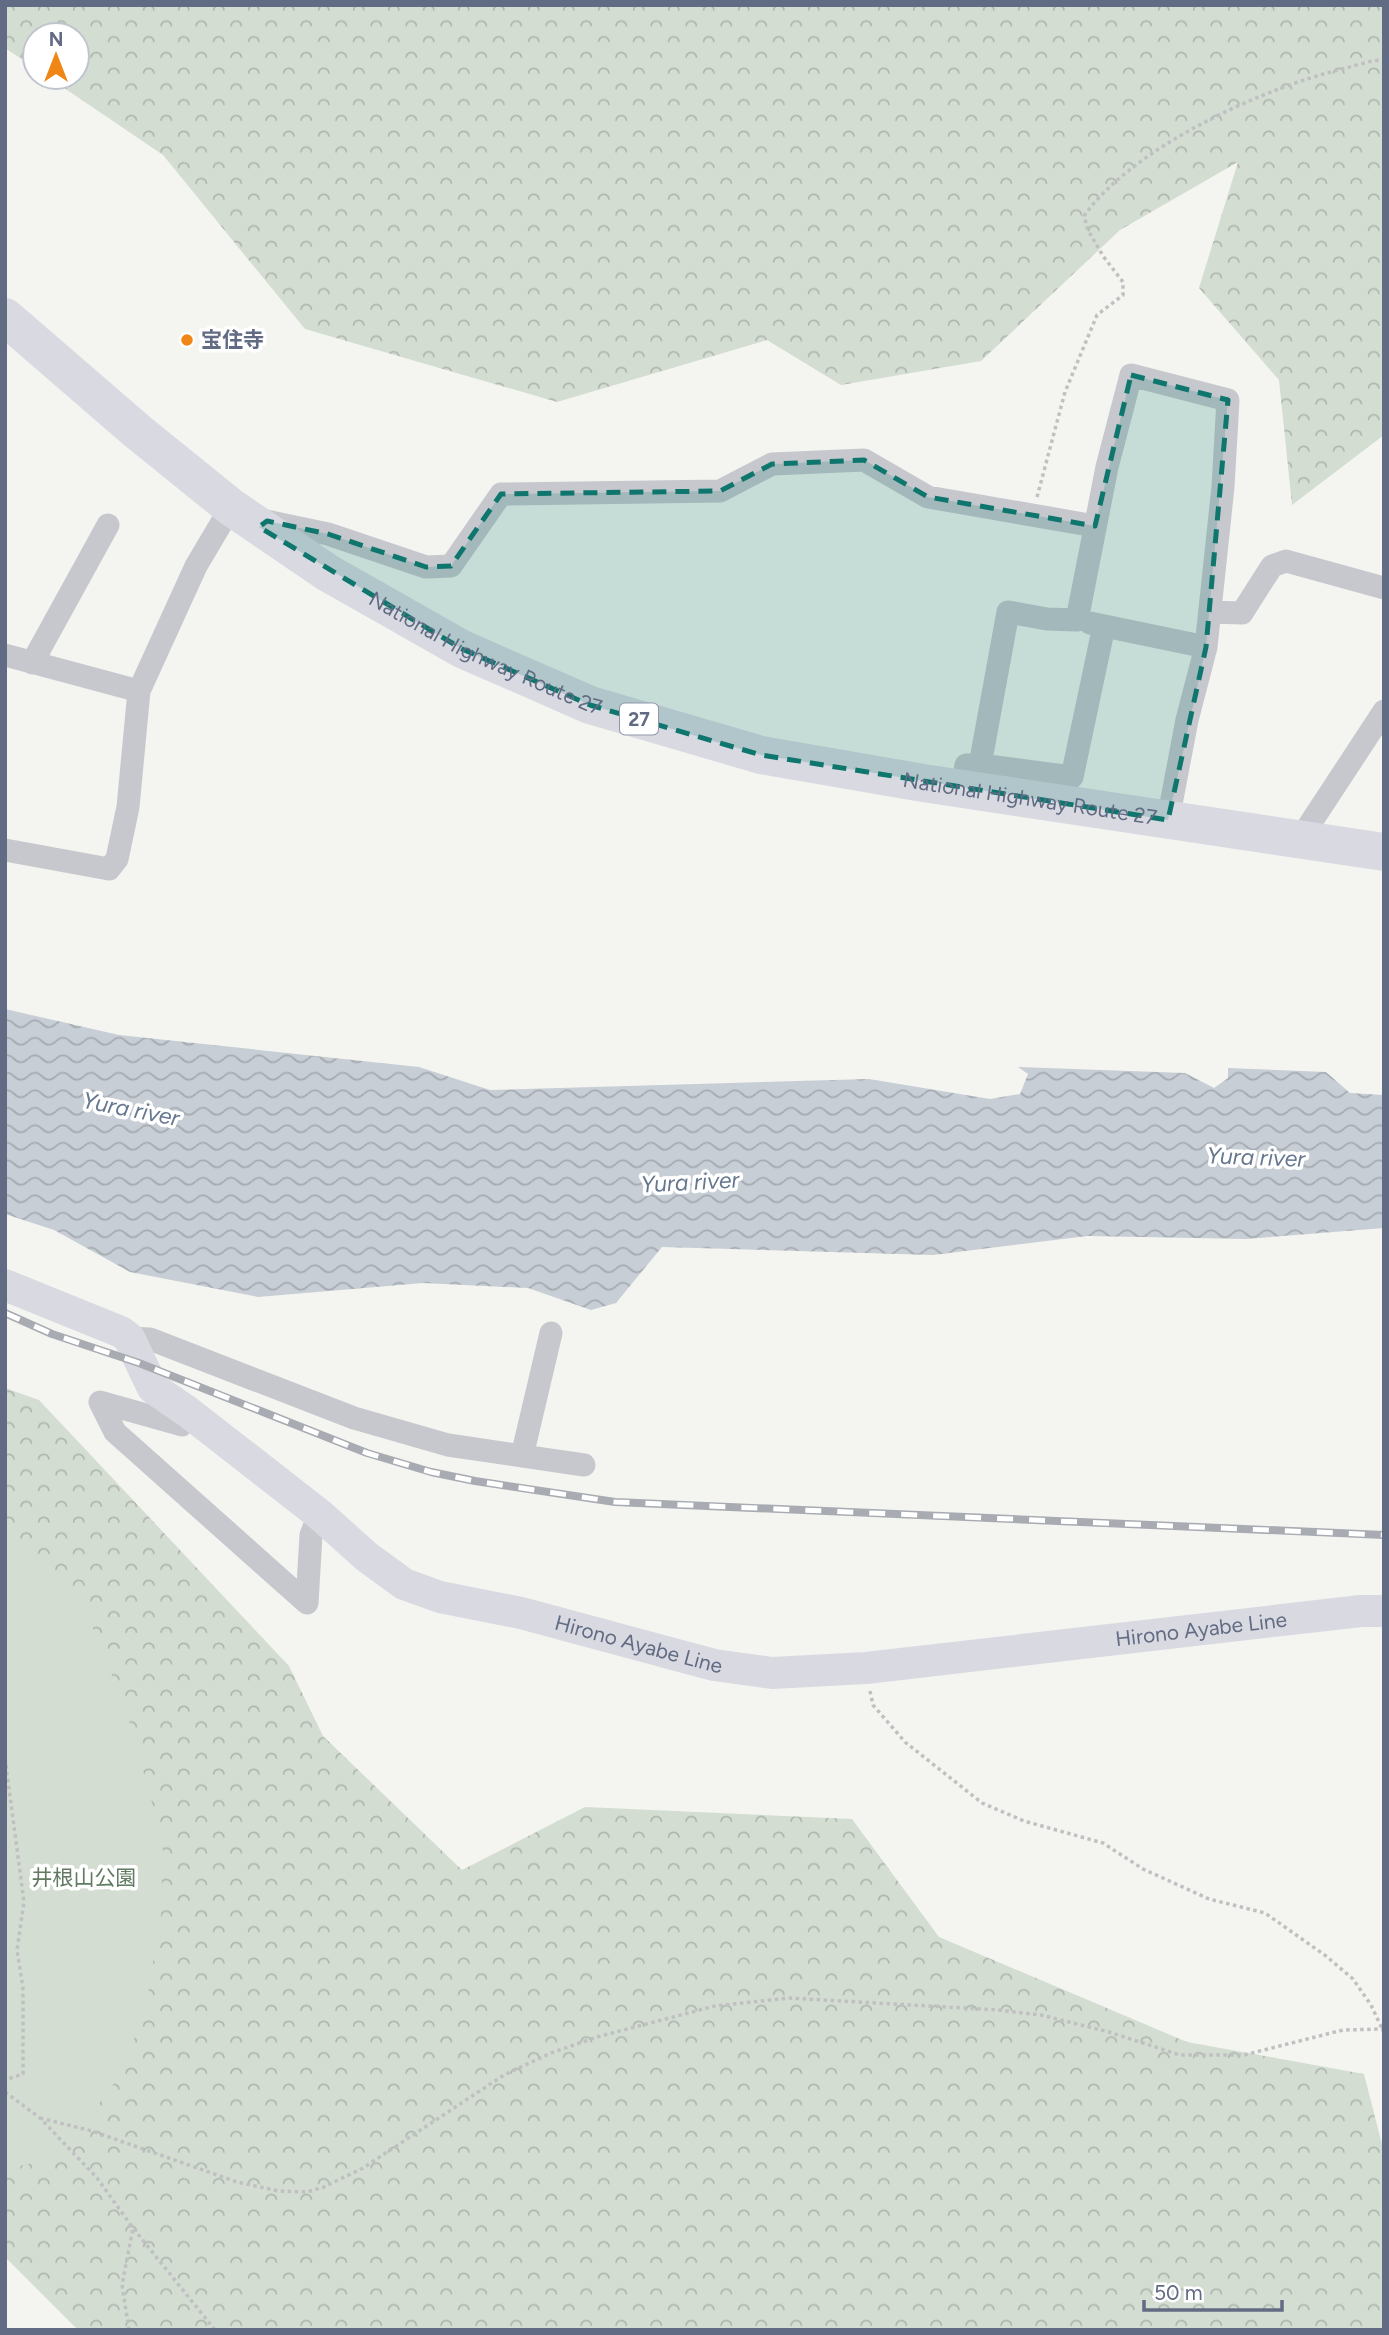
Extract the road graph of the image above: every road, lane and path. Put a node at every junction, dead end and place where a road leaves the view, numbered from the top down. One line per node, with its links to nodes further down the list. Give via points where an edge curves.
1 (1384, 60): 3 (path, via 1315,76 1230,110 1133,166 1093,204 1084,216 1088,230 1123,282 1123,295 1097,315 1065,392)
2 (5, 317): 4 (highway, National Highway Route 27 / 27)
3 (1032, 515): 4 (street, via 928,497 864,460 772,464 720,491 501,494 451,566 426,567 328,534); 6 (street)
4 (245, 517): 14 (street, via 196,566); 16 (highway, National Highway Route 27 / 27, via 328,573 463,649 590,705 761,755 923,783)
5 (108, 525): 13 (street)
6 (1096, 526): 8 (street, via 1131,375 1228,400); 9 (street)
7 (1384, 588): 8 (street, via 1286,561 1272,566 1242,613)
8 (1210, 612): 11 (street)
9 (1077, 621): 10 (street); 16 (street, via 1008,612)
10 (1104, 626): 11 (street); 16 (street, via 1072,777)
11 (1206, 647): 17 (street)
12 (5, 655): 13 (street)
13 (32, 663): 14 (street)
14 (139, 691): 19 (street, via 128,807 117,859 109,869)
15 (1384, 711): 18 (street)
16 (971, 776): 17 (highway, National Highway Route 27 / 27)
17 (1168, 820): 18 (highway, National Highway Route 27 / 27)
18 (1300, 839): 20 (highway, National Highway Route 27 / 27)
19 (5, 850)
20 (1384, 852)
21 (5, 1285): 23 (main road)
22 (551, 1332): 25 (street)
23 (129, 1338): 24 (main road, Hirono Ayabe Line, via 153,1388); 25 (street, via 150,1339 354,1418 448,1445)
24 (188, 1412): 27 (main road, Hirono Ayabe Line); 27 (street, via 182,1425 100,1402 115,1432 307,1603 311,1535)
25 (522, 1455): 26 (street)
26 (584, 1465)
27 (319, 1514): 29 (main road, Hirono Ayabe Line, via 404,1584 440,1597 521,1613 714,1665 772,1673)
28 (1384, 1611): 29 (main road, Hirono Ayabe Line)
29 (866, 1668): 31 (path, via 873,1705 905,1742 982,1803 1024,1821 1103,1843 1143,1869 1209,1899 1265,1913 1353,1979)
30 (5, 1758): 32 (path, via 24,1902 17,1950 23,1988 23,2074)
31 (1383, 2031): 34 (path, via 1343,2030 1244,2055 1180,2055 1055,2018 998,2010 789,1998 715,2006 551,2053 504,2075 363,2168 307,2192 237,2182 92,2131)
32 (5, 2080)
33 (5, 2092): 34 (path)
34 (40, 2118): 35 (path, via 97,2178)
35 (133, 2228): 36 (path, via 122,2285); 37 (path)
36 (129, 2330)
37 (215, 2330)

